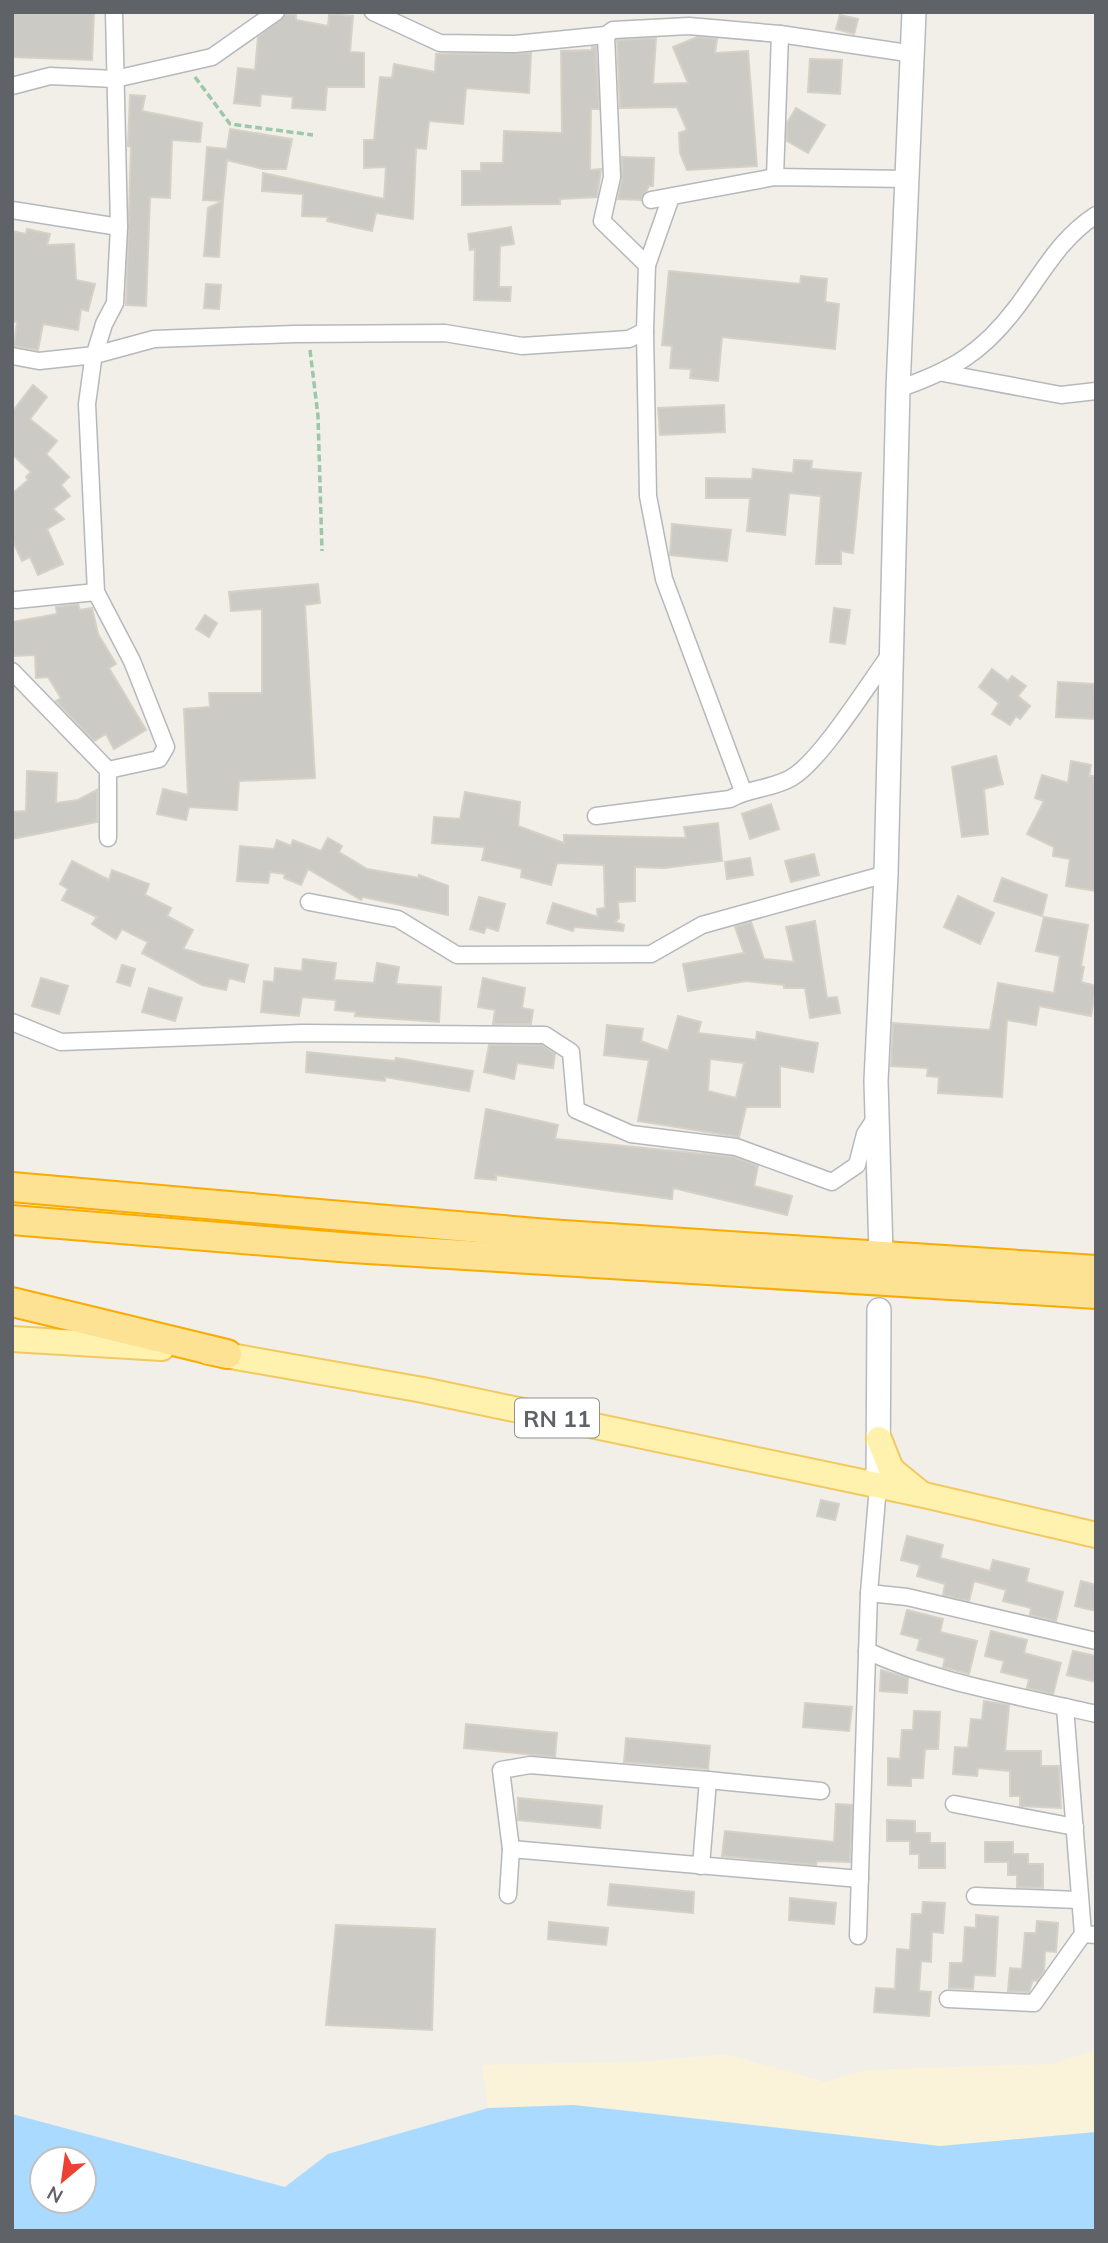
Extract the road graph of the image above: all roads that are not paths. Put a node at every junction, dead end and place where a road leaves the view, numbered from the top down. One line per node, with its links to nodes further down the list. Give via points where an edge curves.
1 (114, 12): 8 (street)
2 (276, 12): 8 (street, via 212,57)
3 (373, 12): 6 (street, via 440,43 515,44)
4 (914, 12): 7 (main road)
5 (780, 34): 6 (street, via 689,26 613,30); 7 (street); 10 (street)
6 (606, 35): 17 (street, via 612,177 601,221)
7 (914, 54): 11 (main road)
8 (115, 79): 9 (street, via 50,75); 16 (street)
9 (12, 86)
10 (775, 177): 11 (street); 12 (street)
11 (907, 179): 22 (main road)
12 (671, 197): 13 (street); 17 (street)
13 (652, 200)
14 (12, 210): 16 (street)
15 (1096, 215): 21 (street, via 1068,235 985,344)
16 (119, 227): 19 (street, via 115,303)
17 (647, 265): 18 (street)
18 (645, 331): 19 (street, via 629,339 522,346 445,333 154,338); 29 (street, via 648,496 664,579)
19 (95, 355): 20 (street, via 39,361); 24 (street, via 87,404)
20 (12, 356)
21 (943, 373): 22 (street); 23 (street, via 1061,395)
22 (898, 389): 26 (main road)
23 (1096, 391)
24 (96, 592): 25 (street); 28 (street, via 132,661 166,747 159,759)
25 (13, 601)
26 (893, 651): 29 (street, via 810,763 790,779); 32 (main road)
27 (12, 671): 28 (street)
28 (108, 770): 31 (street)
29 (743, 792): 30 (street, via 730,799)
30 (596, 816)
31 (108, 838)
32 (886, 874): 33 (street, via 702,925 651,954 457,956 398,919); 35 (main road)
33 (309, 902)
34 (12, 1022): 35 (street, via 61,1042 303,1033 545,1035 571,1052 576,1110 631,1134 736,1147 832,1182 857,1165 865,1134)
35 (877, 1116): 38 (main road)
36 (12, 1187): 39 (highway, via 548,1234)
37 (12, 1220): 40 (highway, via 352,1248)
38 (881, 1253)
39 (1096, 1270)
40 (1096, 1294)
41 (12, 1302): 44 (highway)
42 (879, 1310): 45 (main road)
43 (12, 1339): 44 (main road, RN 11)
44 (227, 1354): 46 (main road, RN 11, via 423,1390)
45 (879, 1439): 46 (main road, via 872,1457 858,1470); 47 (main road); 48 (main road, via 885,1460 897,1477)
46 (830, 1476): 47 (main road, RN 11)
47 (878, 1486): 48 (main road, RN 11); 50 (street)
48 (924, 1495): 49 (main road, RN 11)
49 (1096, 1535)
50 (869, 1593): 51 (street, via 907,1597); 52 (street)
51 (1096, 1641)
52 (867, 1651): 53 (street, via 893,1663); 61 (street)
53 (1065, 1707): 54 (street); 58 (street)
54 (1096, 1714)
55 (708, 1780): 56 (street); 59 (street, via 530,1765 501,1770); 60 (street)
56 (821, 1791)
57 (954, 1804): 58 (street)
58 (1075, 1827): 64 (street)
59 (511, 1849): 60 (street); 62 (street)
60 (701, 1866): 61 (street)
61 (860, 1879): 66 (street)
62 (508, 1895)
63 (975, 1896): 64 (street)
64 (1079, 1900): 65 (street)
65 (1089, 1934): 67 (street, via 1034,2003)
66 (858, 1936)
67 (948, 1999)

